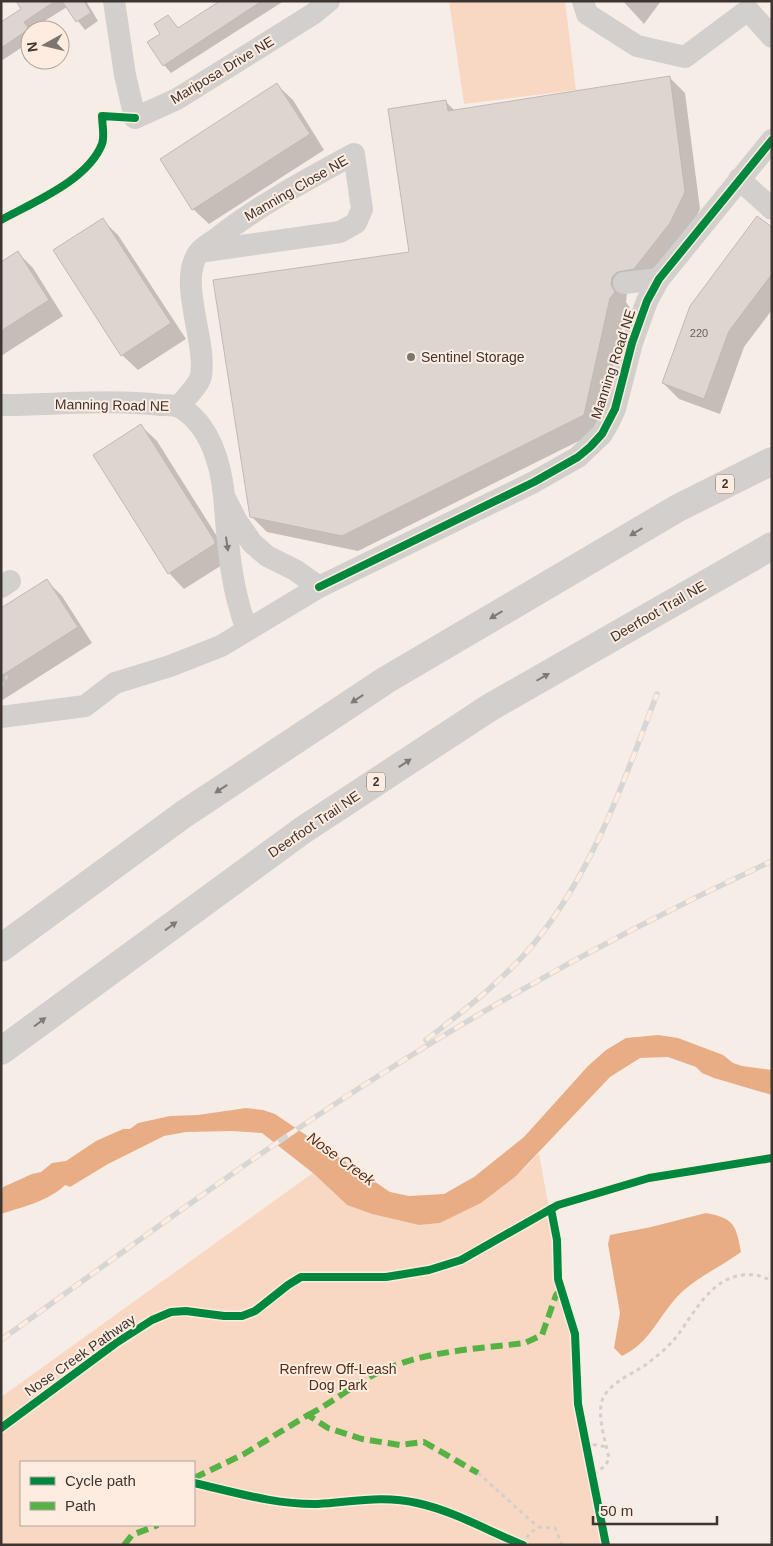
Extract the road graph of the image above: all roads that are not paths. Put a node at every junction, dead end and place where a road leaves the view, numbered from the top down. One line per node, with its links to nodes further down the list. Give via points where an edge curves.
1 (329, 1): 3 (street, Mariposa Drive NE, via 177,99 135,118 125,75)
2 (583, 1): 4 (street, via 587,14 638,46 685,57 748,10)
3 (121, 5)
4 (772, 37)
5 (772, 140): 6 (street, Manning Road NE)
6 (739, 179): 7 (street); 9 (street, Manning Road NE)
7 (772, 209)
8 (199, 252): 8 (street, Manning Close NE, via 340,232 356,223 362,209 354,154 240,220); 12 (street, via 191,284 200,335 201,377)
9 (658, 279): 10 (street); 16 (street, Manning Road NE, via 632,343 615,409 602,434 590,447 534,482)
10 (624, 284)
11 (1, 406): 12 (street, Manning Road NE, via 123,402)
12 (179, 407): 14 (street, Manning Road NE, via 203,428 218,460)
13 (772, 461): 19 (highway, 2, one-way to 19, via 678,508 386,680 184,814)
14 (224, 495): 16 (street, Manning Road NE, via 252,543 267,556); 17 (street, Manning Road NE, one-way to 17, via 232,580)
15 (772, 546): 20 (highway, Deerfoot Trail NE / 2, one-way to 15, via 303,830 489,708)
16 (319, 587): 17 (street)
17 (247, 630): 18 (street, via 221,646 115,683 85,706)
18 (1, 717)
19 (1, 948)
20 (1, 1051)

